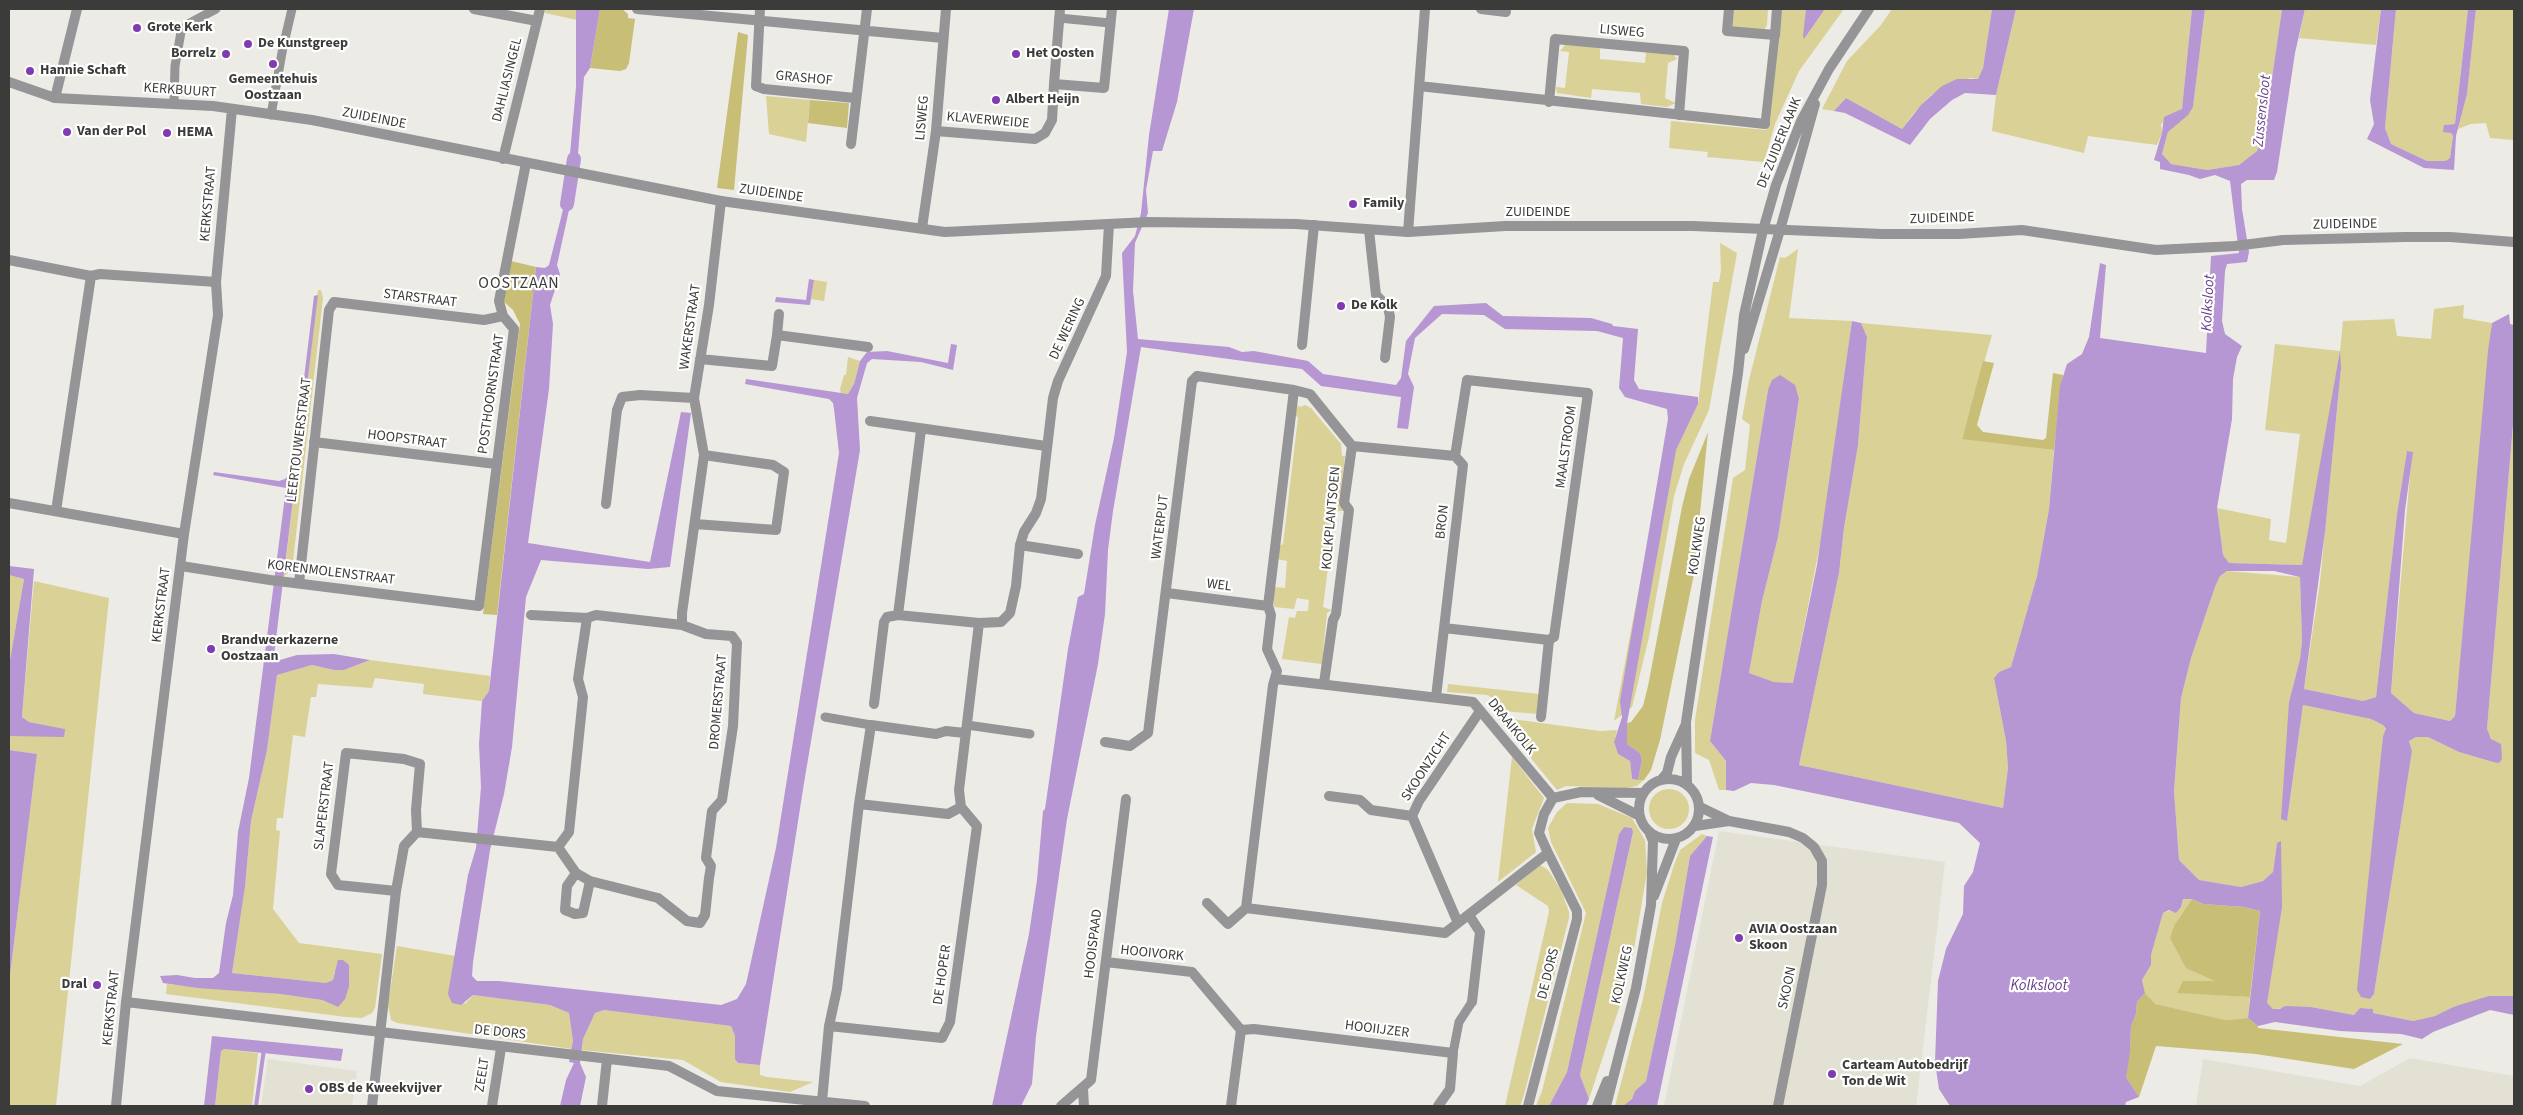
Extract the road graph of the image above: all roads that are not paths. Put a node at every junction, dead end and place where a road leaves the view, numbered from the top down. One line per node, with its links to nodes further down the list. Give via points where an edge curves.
1 (77, 9): 28 (street)
2 (216, 9): 30 (street, via 188,24 181,32 175,66)
3 (292, 9): 33 (street)
4 (474, 9): 18 (street)
5 (540, 9): 18 (street, DAHLIASINGEL)
6 (637, 9): 19 (street)
7 (760, 9): 19 (street, GRASHOF)
8 (867, 9): 21 (street)
9 (946, 9): 23 (street, LISWEG)
10 (1112, 9): 20 (street)
11 (1425, 9): 27 (street)
12 (1480, 9): 16 (street)
13 (1729, 9): 22 (street, via 1727,31)
14 (1777, 9): 22 (street)
15 (1869, 9): 24 (street, DE ZUIDERLAAIK)
16 (1506, 12)
17 (1060, 13): 20 (street, KLAVERWEIDE); 26 (street, KLAVERWEIDE)
18 (537, 21): 38 (street, DAHLIASINGEL)
19 (758, 21): 21 (street); 29 (street, GRASHOF, via 756,86)
20 (1110, 23): 26 (street, via 1104,88)
21 (864, 32): 23 (street); 29 (street)
22 (1775, 36): 35 (street)
23 (943, 38): 36 (street, LISWEG)
24 (1829, 68): 45 (street, DE ZUIDERLAAIK, via 1801,121); 46 (street, DE ZUIDERLAAIK, via 1814,108)
25 (9, 82): 28 (street, KERKBUURT)
26 (1054, 84): 36 (street, KLAVERWEIDE, via 1052,120 1045,134 1035,139)
27 (1419, 86): 31 (street); 47 (street)
28 (55, 98): 30 (street, KERKBUURT)
29 (854, 98): 37 (street)
30 (174, 102): 32 (street, KERKBUURT)
31 (1549, 102): 34 (street); 34 (street, LISWEG, via 1555,39 1684,51)
32 (232, 108): 33 (street, ZUIDEINDE); 51 (street, KERKSTRAAT)
33 (271, 115): 38 (street, ZUIDEINDE, via 312,120)
34 (1679, 115): 35 (street)
35 (1765, 124)
36 (936, 131): 43 (street, LISWEG)
37 (851, 144)
38 (503, 159): 39 (street, ZUIDEINDE)
39 (526, 163): 40 (street, ZUIDEINDE); 54 (street, POSTHOORNSTRAAT, via 500,301)
40 (721, 201): 43 (street, ZUIDEINDE); 59 (street, WAKERSTRAAT)
41 (1109, 224): 42 (street, ZUIDEINDE); 43 (street, ZUIDEINDE, via 964,233); 66 (street, DE WERING, via 1106,276 1058,381)
42 (1314, 225): 44 (street, ZUIDEINDE); 56 (street)
43 (922, 228)
44 (1369, 230): 47 (street, ZUIDEINDE); 58 (street, via 1376,295 1388,307 1390,317)
45 (1763, 230): 46 (street, ZUIDEINDE); 47 (street, ZUIDEINDE, via 1693,226 1505,226); 60 (street, KOLKWEG, via 1744,315)
46 (1780, 230): 48 (street, ZUIDEINDE, via 1910,234 2022,230 2142,249 2178,250 2283,240 2450,236); 60 (street, KOLKWEG)
47 (1408, 232)
48 (2514, 242)
49 (9, 260): 50 (street)
50 (91, 276): 51 (street); 73 (street)
51 (216, 282): 75 (street, KERKSTRAAT, via 218,315)
52 (334, 302): 54 (street, STARSTRAAT, via 484,320); 65 (street, LEERTOUWERSTRAAT, via 330,310)
53 (779, 314): 55 (street)
54 (503, 316): 70 (street, POSTHOORNSTRAAT, via 514,328)
55 (777, 335): 57 (street); 59 (street, via 772,366)
56 (1302, 345)
57 (868, 347)
58 (1385, 358)
59 (700, 359): 62 (street, WAKERSTRAAT)
60 (1738, 373): 97 (street, KOLKWEG)
61 (1294, 390): 67 (street, via 1310,394); 80 (street, WATERPUT, via 1197,376 1192,380); 82 (street)
62 (694, 398): 68 (street, WAKERSTRAAT); 72 (street, via 622,397 617,410)
63 (870, 422): 64 (street)
64 (921, 430): 66 (street); 84 (street)
65 (314, 442): 70 (street, HOOPSTRAAT); 79 (street, LEERTOUWERSTRAAT)
66 (1046, 446): 76 (street, DE WERING, via 1041,499)
67 (1352, 446): 69 (street); 91 (street, KOLKPLANTSOEN, via 1344,503 1349,510)
68 (704, 455): 74 (street, WAKERSTRAAT); 74 (street, via 773,465 784,472 776,530)
69 (1455, 456): 88 (street, BRON, via 1463,464); 89 (street, MAALSTROOM, via 1466,380 1588,393 1554,637)
70 (496, 464): 81 (street, POSTHOORNSTRAAT)
71 (9, 503): 73 (street)
72 (606, 504)
73 (56, 511): 75 (street)
74 (695, 524): 87 (street, WAKERSTRAAT)
75 (184, 534): 78 (street, KERKSTRAAT)
76 (1020, 545): 77 (street); 86 (street, DE WERING, via 1010,613 1001,622)
77 (1078, 554)
78 (180, 566): 79 (street, KORENMOLENSTRAAT); 130 (street, KERKSTRAAT)
79 (299, 583): 81 (street, KORENMOLENSTRAAT)
80 (1167, 593): 82 (street, WEL); 101 (street, WATERPUT, via 1148,733 1130,746)
81 (479, 606)
82 (1268, 606): 90 (street, via 1271,615 1267,649 1277,671)
83 (531, 615): 85 (street)
84 (898, 615): 86 (street, DE WERING); 93 (street, via 887,617 884,622)
85 (587, 618): 87 (street, DROMERSTRAAT, via 596,615); 119 (street, via 578,679 583,697 569,832)
86 (979, 623): 99 (street)
87 (682, 625): 122 (street, DROMERSTRAAT, via 706,634 732,636 737,643 733,726 722,800 712,811 706,858 711,866 704,915 700,923 687,921 658,898)
88 (1444, 628): 89 (street); 92 (street, BRON)
89 (1549, 640): 96 (street, MAALSTROOM)
90 (1276, 679): 91 (street, DRAAIKOLK); 126 (street)
91 (1324, 683): 92 (street, DRAAIKOLK)
92 (1436, 697): 94 (street, DRAAIKOLK, via 1473,702)
93 (874, 704)
94 (1480, 711): 107 (street, DRAAIKOLK); 113 (street, SKOONZICHT)
95 (825, 717): 98 (street)
96 (1541, 717)
97 (1686, 722): 102 (street, KOLKWEG, via 1670,757 1667,773); 103 (street, KOLKWEG)
98 (871, 725): 99 (street, via 936,734); 109 (street)
99 (966, 729): 100 (street); 110 (street, via 959,790)
100 (1030, 734)
101 (1105, 742)
102 (1661, 780): 103 (street, via 1674,779); 105 (street)
103 (1687, 784): 111 (street)
104 (1590, 792): 105 (street); 107 (street); 112 (street)
105 (1643, 793): 112 (street)
106 (1329, 796): 113 (street, via 1360,800 1371,810)
107 (1553, 798): 120 (street, via 1539,833)
108 (1126, 799): 129 (street, HOOISPAAD)
109 (859, 804): 110 (street, via 948,814); 132 (street, via 837,989)
110 (961, 807): 132 (street, DE HOPER, via 978,826 950,1022 942,1038)
111 (1700, 807): 114 (street, SKOON); 115 (street)
112 (1638, 815): 117 (street)
113 (1412, 816): 128 (street, SKOONZICHT)
114 (1729, 821): 115 (street, SKOON); 153 (street, SKOON, via 1789,832 1803,838 1814,847 1822,862 1822,885)
115 (1695, 826): 118 (street)
116 (418, 832): 119 (street); 123 (street, via 404,846); 123 (street, SLAPERSTRAAT, via 416,810 420,764 346,754 331,874 338,885)
117 (1650, 834): 118 (street); 125 (street, KOLKWEG, via 1653,841)
118 (1676, 839): 125 (street, KOLKWEG)
119 (558, 847): 121 (street, DROMERSTRAAT)
120 (1548, 853): 127 (street); 150 (street, DE DORS, via 1576,911 1577,920)
121 (576, 873): 122 (street, DROMERSTRAAT); 122 (street, via 566,886 565,910 583,913)
122 (590, 880)
123 (396, 891): 134 (street)
124 (1207, 903): 126 (street, via 1228,924)
125 (1651, 906): 136 (street, KOLKWEG, via 1636,988)
126 (1246, 908): 128 (street, via 1446,932)
127 (1469, 915): 128 (street); 131 (street, via 1480,932)
128 (1458, 923)
129 (1106, 962): 133 (street, HOOIVORK, via 1192,972); 139 (street, HOOISPAAD, via 1091,1080)
130 (126, 1002): 134 (street, DE DORS); 141 (street, KERKSTRAAT)
131 (1472, 1002): 137 (street, via 1458,1022)
132 (829, 1026): 140 (street)
133 (1241, 1030): 137 (street, HOOIIJZER); 148 (street)
134 (380, 1032): 135 (street, DE DORS); 142 (street)
135 (501, 1048): 138 (street, DE DORS); 143 (street, ZEELT)
136 (1619, 1050): 151 (street, KOLKWEG); 152 (street, KOLKWEG)
137 (1454, 1053): 149 (street, via 1450,1089)
138 (608, 1059): 140 (street, DE DORS, via 669,1066 717,1091); 144 (street)
139 (1083, 1089): 146 (street, HOOISPAAD); 147 (street, HOOISPAAD)
140 (822, 1101): 145 (street, DE DORS)
141 (116, 1106)
142 (372, 1106)
143 (492, 1106)
144 (602, 1106)
145 (865, 1106)
146 (1061, 1106)
147 (1084, 1106)
148 (1231, 1106)
149 (1438, 1106)
150 (1528, 1106)
151 (1597, 1106)
152 (1606, 1106)
153 (1778, 1106)

